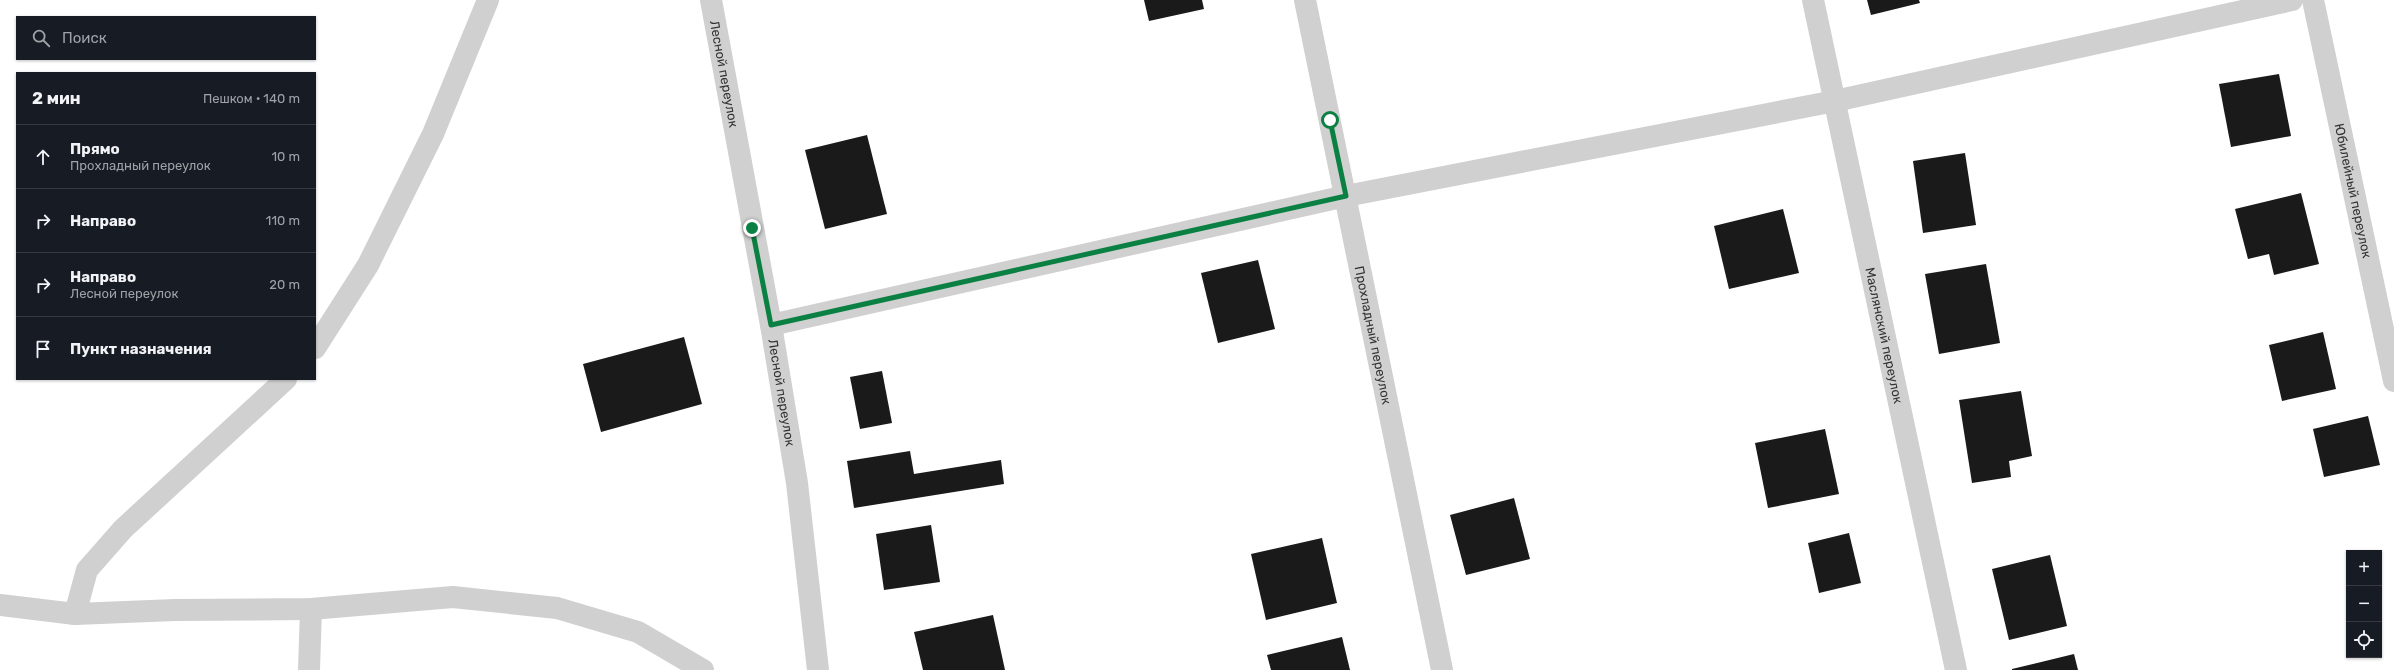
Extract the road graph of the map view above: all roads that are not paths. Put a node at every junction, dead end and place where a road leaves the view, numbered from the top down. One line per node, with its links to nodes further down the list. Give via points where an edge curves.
1 (488, 0): 10 (street, via 434,134 368,265)
2 (711, 0): 9 (street, Лесной переулок)
3 (1305, 0): 8 (street, Прохладный переулок)
4 (1813, 0): 7 (street, Маслянский переулок)
5 (2292, 0): 7 (street)
6 (2313, 0): 12 (street, Юбилейный переулок)
7 (1835, 101): 8 (street); 20 (street, Маслянский переулок)
8 (1346, 196): 9 (street); 19 (street, Прохладный переулок)
9 (771, 325): 18 (street, Лесной переулок, via 797,482)
10 (316, 346)
11 (285, 380): 15 (street, via 123,529 88,570)
12 (2394, 381)
13 (0, 604): 15 (street)
14 (311, 610): 15 (street, via 175,610); 16 (street); 17 (street, via 453,597 557,608 638,632)
15 (75, 614)
16 (309, 670)
17 (702, 670)
18 (818, 670)
19 (1442, 670)
20 (1956, 670)

